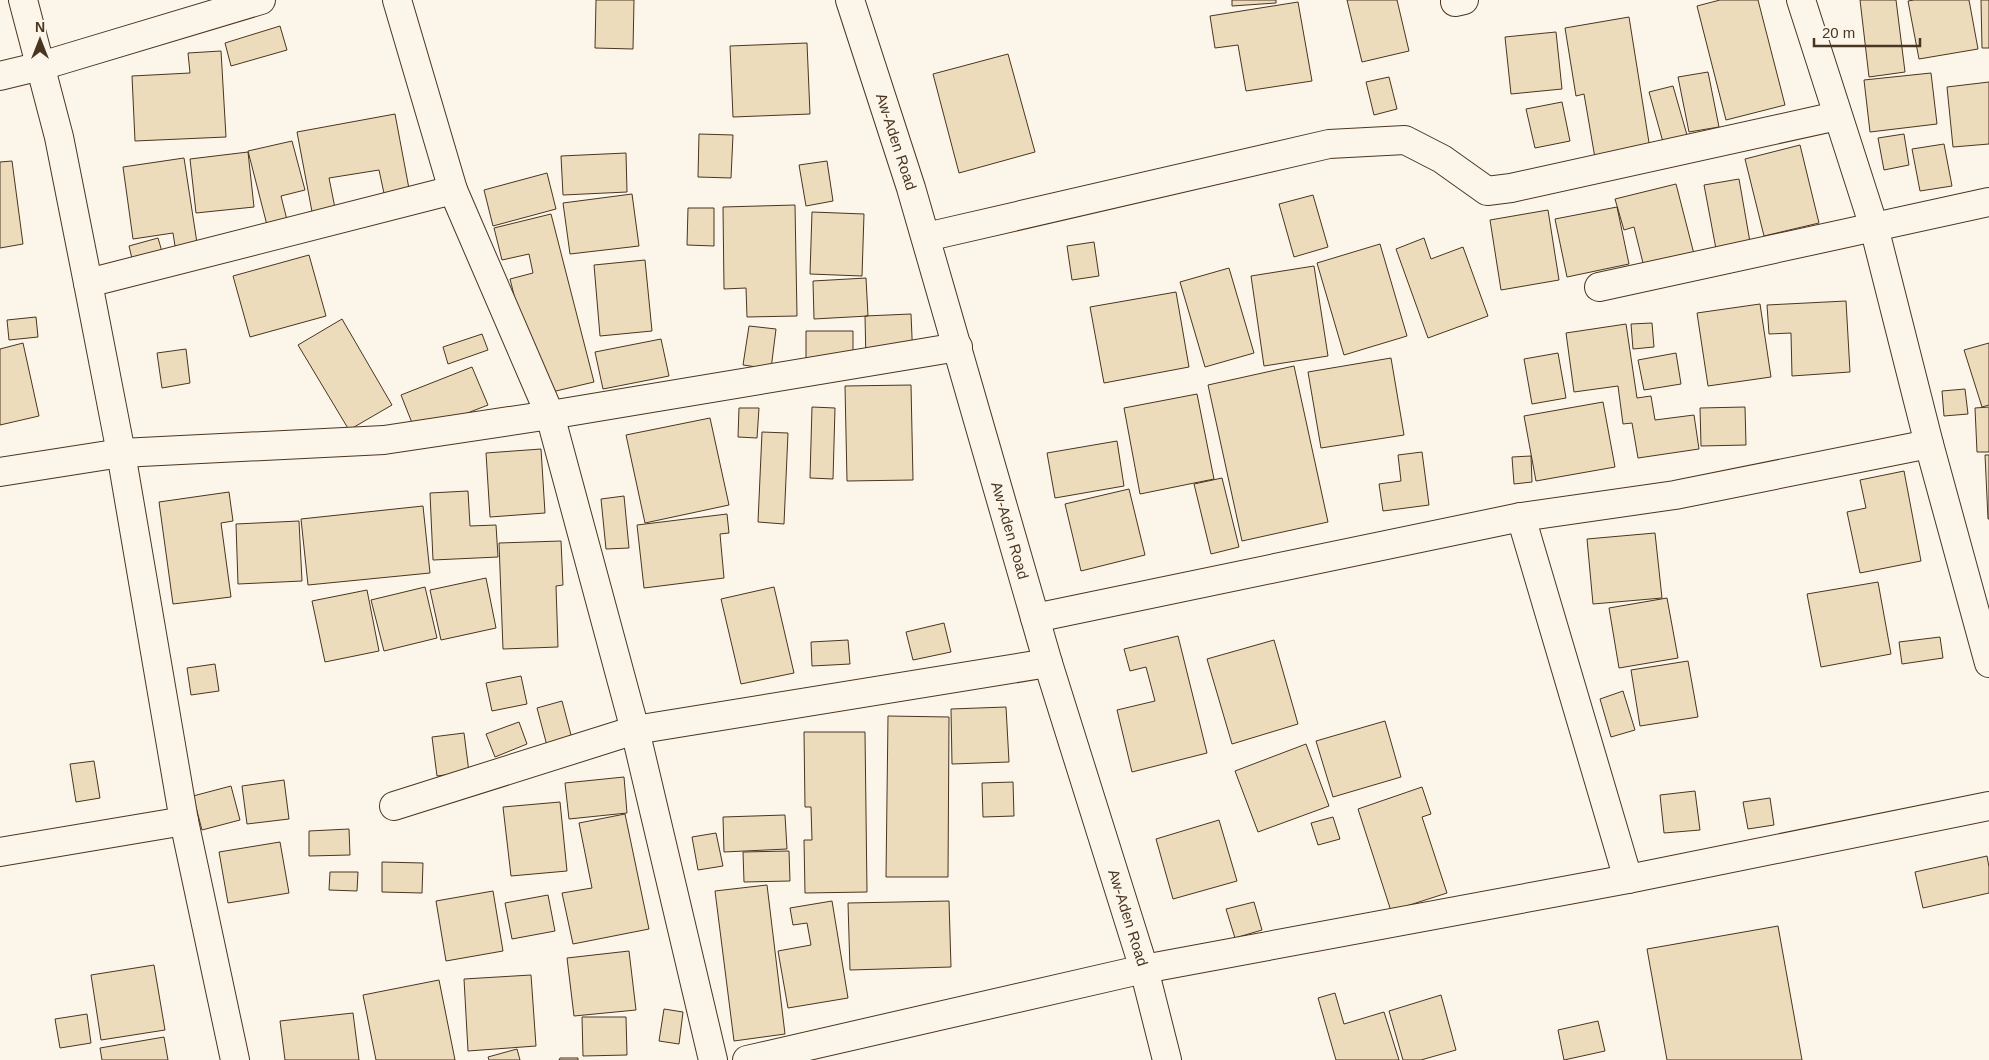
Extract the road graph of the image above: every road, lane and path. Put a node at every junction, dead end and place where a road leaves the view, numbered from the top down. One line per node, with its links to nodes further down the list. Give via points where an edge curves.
1 (23, 0): 6 (street)
2 (261, 0): 6 (street)
3 (397, 0): 9 (street)
4 (850, 0): 12 (street, Aw-Aden Road)
5 (1801, 0): 8 (street)
6 (41, 66): 7 (street); 13 (street)
7 (0, 76)
8 (1837, 116): 11 (street); 12 (street, via 1487,191 1442,159 1405,140 1329,144)
9 (453, 190): 13 (street); 16 (street)
10 (1989, 202): 11 (street)
11 (1874, 227): 14 (street); 17 (street)
12 (926, 237): 15 (street, Aw-Aden Road)
13 (88, 283): 18 (street)
14 (1599, 287)
15 (958, 348): 16 (street); 21 (street, Aw-Aden Road)
16 (550, 415): 18 (street, via 384,440); 24 (street)
17 (1929, 444): 20 (street, via 1675,495); 23 (street)
18 (121, 454): 19 (street); 27 (street)
19 (0, 472)
20 (1521, 516): 21 (street); 29 (street)
21 (1035, 618): 22 (street, Aw-Aden Road)
22 (1048, 663): 24 (street); 30 (street, Aw-Aden Road)
23 (1989, 663)
24 (635, 730): 25 (street); 32 (street)
25 (394, 806)
26 (1989, 806): 29 (street)
27 (184, 821): 28 (street); 31 (street)
28 (0, 852)
29 (1628, 879): 30 (street)
30 (1144, 970): 33 (street); 34 (street, Aw-Aden Road)
31 (235, 1060)
32 (713, 1060)
33 (747, 1060)
34 (1167, 1060)

